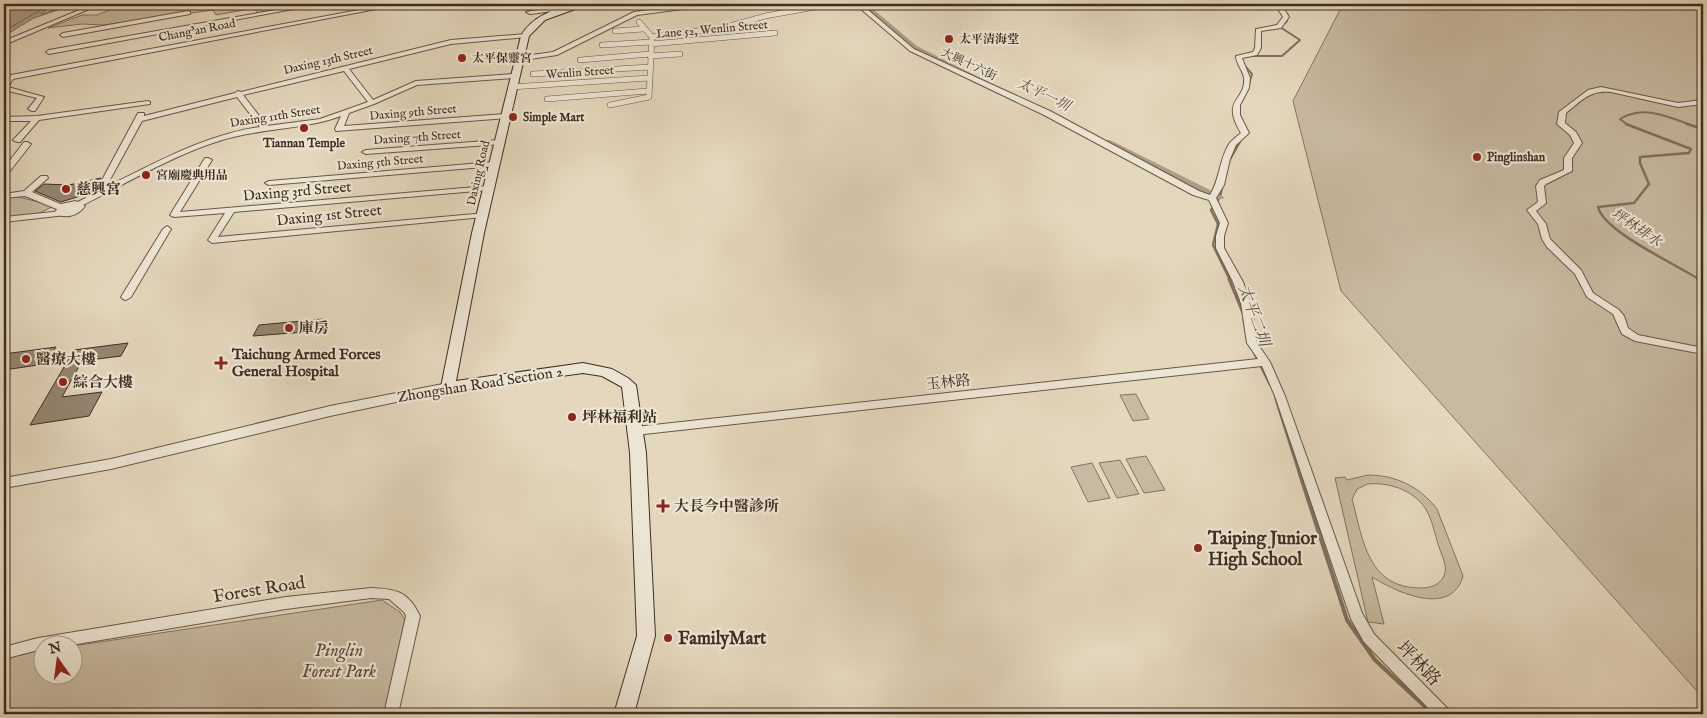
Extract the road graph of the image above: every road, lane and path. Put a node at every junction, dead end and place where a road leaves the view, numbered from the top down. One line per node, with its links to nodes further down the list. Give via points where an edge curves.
1 (98, 4): 27 (street)
2 (318, 4): 11 (street)
3 (399, 4): 16 (street, Chang’an Road)
4 (585, 4): 8 (main road)
5 (706, 4): 33 (street, via 636,13 555,54)
6 (858, 4): 70 (street, 大興十六街, via 912,50 1047,113 1196,193)
7 (1278, 4): 70 (street, via 1286,17 1279,27 1258,30 1255,54 1239,56 1247,77 1246,89 1236,102 1236,116 1245,133 1233,144 1220,185)
8 (566, 7): 10 (street); 20 (main road)
9 (815, 7): 15 (street)
10 (531, 8): 20 (street)
11 (281, 10): 16 (street); 23 (street)
12 (188, 13): 13 (street)
13 (152, 19): 22 (street); 23 (street)
14 (639, 22): 17 (street)
15 (737, 23): 19 (street); 24 (street)
16 (286, 24): 29 (street, Chang’an Road)
17 (643, 29): 18 (street); 26 (street)
18 (615, 30)
19 (700, 31): 25 (street); 26 (street)
20 (526, 33): 33 (main road, Daxing Road); 36 (street, Daxing 13th Street, via 451,42)
21 (775, 33): 24 (street, Lane 52, Wenlin Street)
22 (63, 34)
23 (153, 34): 29 (street); 30 (street)
24 (739, 38): 25 (street, Lane 52, Wenlin Street)
25 (700, 40): 26 (street, Lane 52, Wenlin Street)
26 (651, 41): 28 (street); 32 (street)
27 (4, 43)
28 (602, 45)
29 (157, 49): 42 (street, Chang’an Road, via 11,77)
30 (48, 52)
31 (680, 54): 32 (street)
32 (650, 55): 34 (street); 35 (street)
33 (518, 59): 40 (main road, Daxing Road)
34 (580, 60)
35 (650, 67): 37 (street); 39 (street)
36 (345, 68): 44 (street, Daxing 13th Street); 48 (street)
37 (572, 72): 38 (street); 41 (street)
38 (533, 74)
39 (649, 78): 41 (street, Wenlin Street); 43 (street)
40 (512, 82): 41 (street, Wenlin Street); 48 (street, Daxing 11th Street, via 416,83); 52 (main road, Daxing Road)
41 (571, 83): 45 (street)
42 (4, 88): 50 (street, via 41,97)
43 (648, 91): 45 (street); 49 (street, via 649,97)
44 (238, 93): 55 (street, Daxing 13th Street); 56 (street)
45 (570, 98): 46 (street)
46 (548, 99)
47 (1703, 102): 78 (street, via 1678,105 1611,90 1590,91 1563,112 1561,124 1578,143 1568,158 1568,172 1542,182 1542,203 1531,210 1542,224 1547,242 1579,272 1590,295 1620,316 1621,327 1627,334)
48 (372, 103): 51 (street, Daxing 11th Street)
49 (610, 105)
50 (32, 109)
51 (346, 114): 52 (street, Daxing 9th Street, via 339,129); 56 (street, Daxing 11th Street)
52 (505, 116): 58 (main road, Daxing Road)
53 (37, 118): 54 (street); 55 (street, via 148,103); 57 (street)
54 (4, 119)
55 (139, 119): 68 (street)
56 (266, 129): 68 (street, Daxing 11th Street, via 203,144)
57 (17, 140)
58 (500, 142): 60 (street, Daxing 7th Street); 62 (main road, Daxing Road)
59 (27, 144): 63 (street)
60 (366, 152)
61 (208, 160): 72 (street, Daxing 3rd Street, via 174,216)
62 (493, 164): 65 (street, Daxing 5th Street); 66 (main road, Daxing Road)
63 (4, 174)
64 (44, 178): 67 (street)
65 (269, 183)
66 (488, 188): 72 (street, Daxing 3rd Street); 74 (main road, Daxing Road)
67 (26, 193): 69 (street); 73 (street)
68 (98, 194): 71 (street, Daxing 11th Street)
69 (4, 196)
70 (1212, 198): 79 (street, 坪林路, via 1224,223 1220,248 1246,303 1252,343)
71 (78, 204): 73 (street, via 78,209)
72 (231, 210): 74 (street, Daxing 1st Street, via 212,240)
73 (62, 211): 75 (street)
74 (483, 214): 80 (main road, Daxing Road, via 459,320)
75 (4, 220)
76 (167, 229): 77 (street)
77 (126, 297)
78 (1703, 351)
79 (1265, 362): 81 (street, 玉林路); 86 (street, 坪林路, via 1280,396 1356,615 1369,638)
80 (448, 387): 81 (main road, Zhongshan Road Section 2, via 583,368 596,369 614,374 629,385); 82 (street, Zhongshan Road Section 2, via 330,411 111,464)
81 (635, 431): 85 (main road, Zhongshan Road Section 2, via 646,636)
82 (4, 483)
83 (4, 653): 84 (street, Forest Road, via 38,644 286,603 371,593 392,594 409,608 412,616)
84 (391, 714)
85 (624, 714)
86 (1442, 714)

